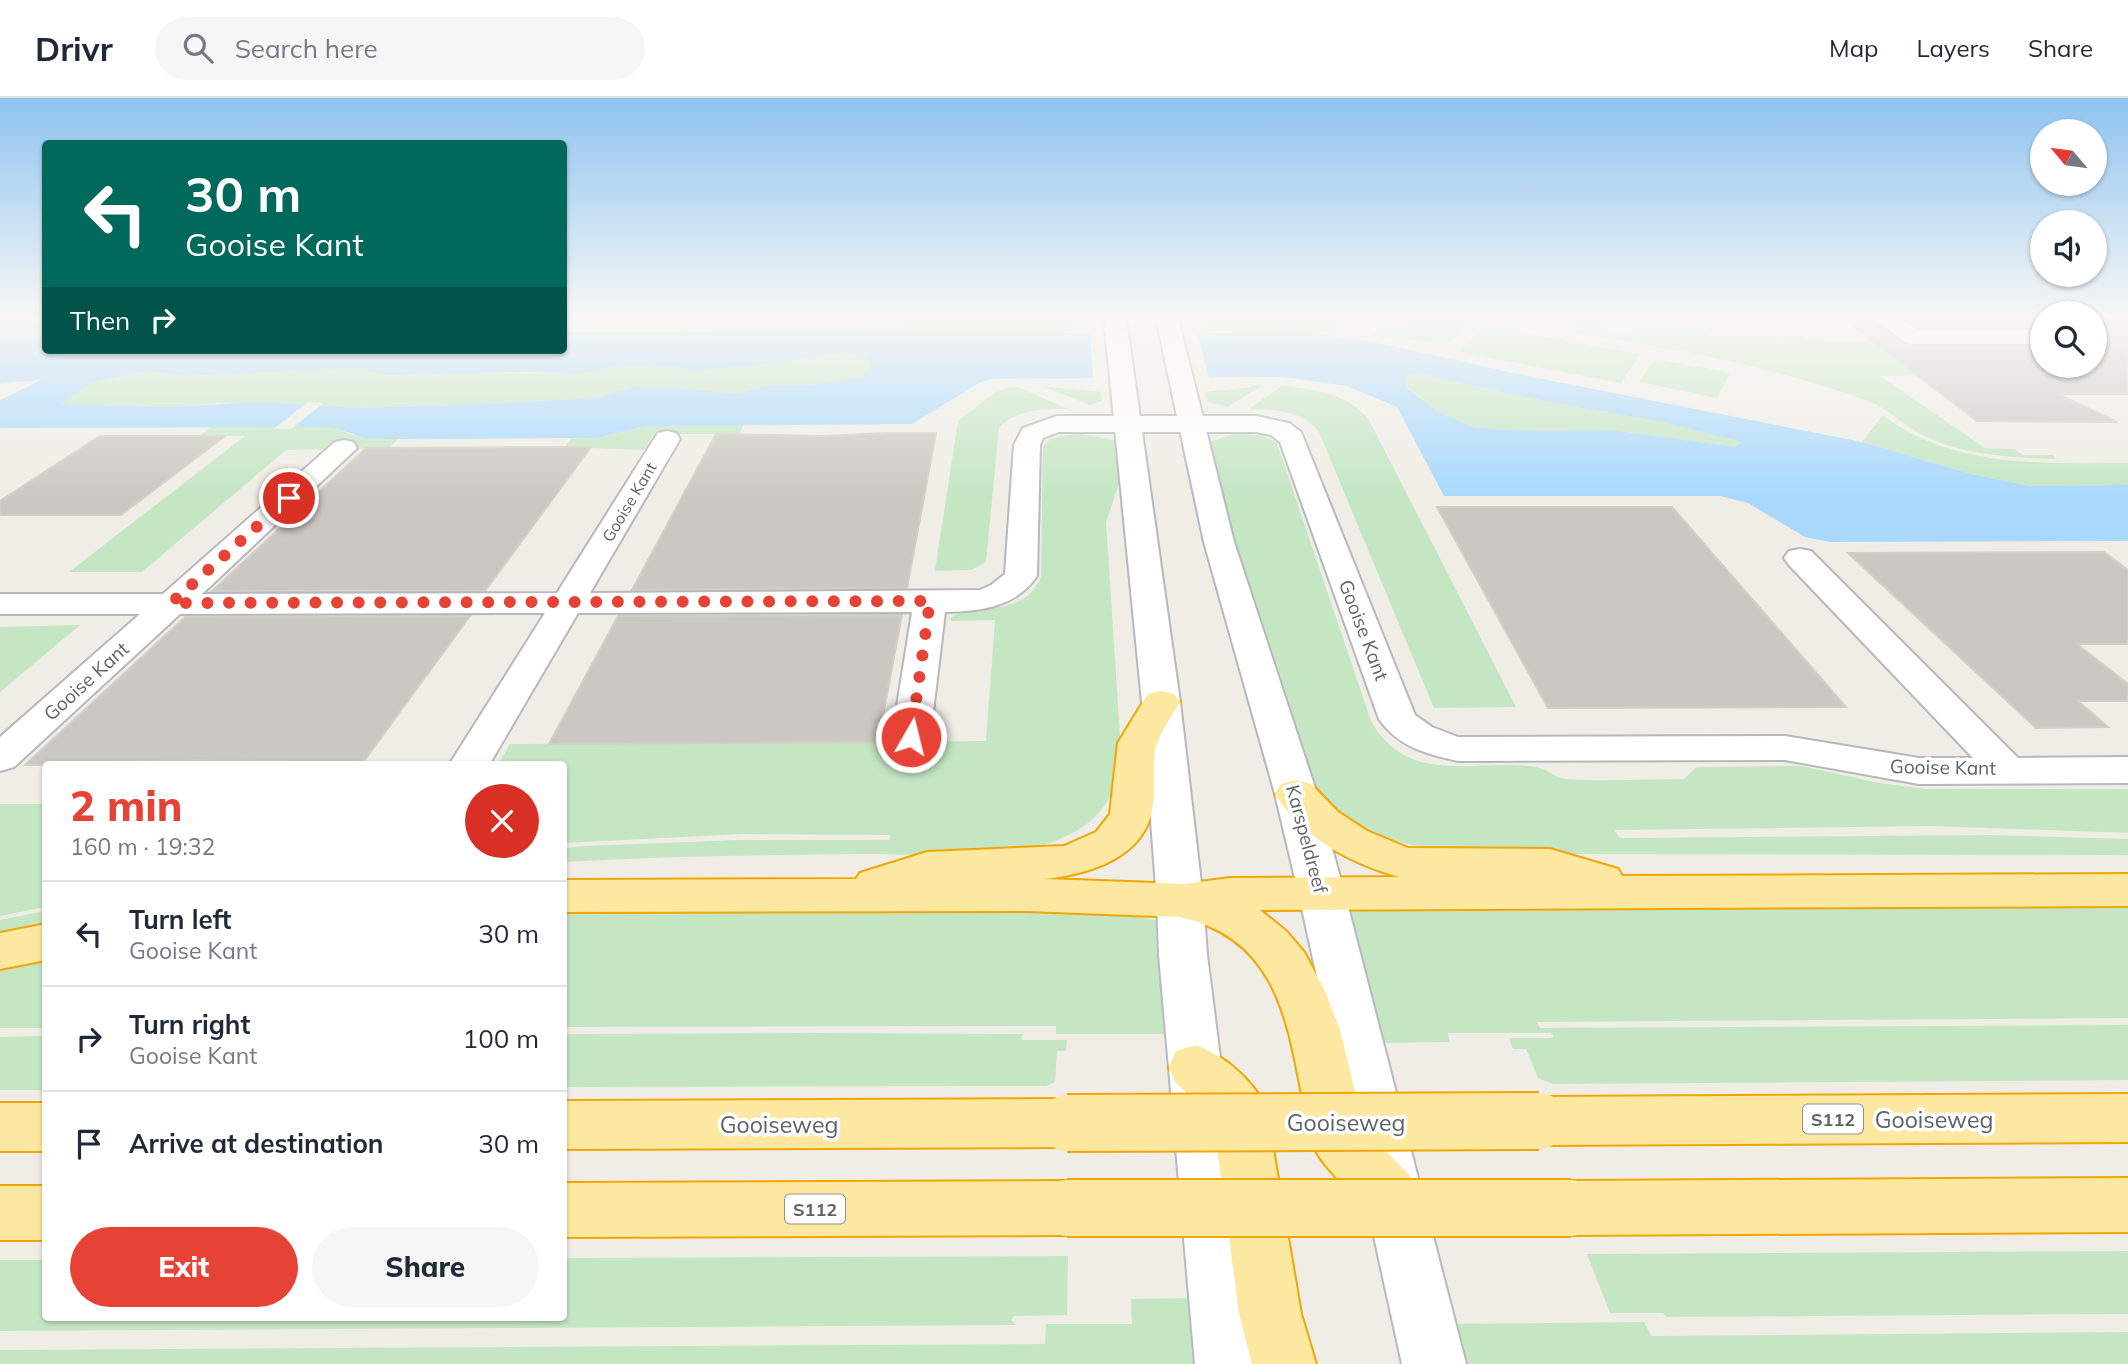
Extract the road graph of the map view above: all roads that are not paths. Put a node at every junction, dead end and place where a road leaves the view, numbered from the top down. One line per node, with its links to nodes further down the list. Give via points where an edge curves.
1 (1122, 377): 3 (street)
2 (1180, 377): 4 (street, Karspeldreef)
3 (1125, 407): 4 (street, Gooise Kant); 8 (street, Gooise Kant, via 1032,434 1027,445 1021,576 1007,591 987,598); 12 (street)
4 (1187, 407): 16 (street, Gooise Kant, via 1288,433 1398,719 1418,737 1458,749 1785,748 1919,771); 18 (street, Karspeldreef, via 1233,592)
5 (667, 439): 9 (street, Gooise Kant)
6 (344, 448): 10 (street, Gooise Kant)
7 (1800, 558): 16 (street, Gooise Kant)
8 (930, 601): 9 (street, Gooise Kant); 13 (street)
9 (568, 602): 10 (street, Gooise Kant); 15 (street, Gooise Kant)
10 (171, 603): 11 (street, Gooise Kant); 14 (street, Gooise Kant)
11 (0, 604)
12 (1161, 702): 21 (highway, via 1136,749 1133,803 1127,823 1101,847 1083,857 1023,866 929,867); 24 (street)
13 (911, 737)
14 (0, 758)
15 (472, 761)
16 (2006, 769): 17 (street, Gooise Kant)
17 (2128, 770)
18 (1296, 794): 20 (highway, via 1323,822 1352,842 1404,863 1550,865); 22 (street, Karspeldreef)
19 (2128, 890): 20 (highway)
20 (1643, 892): 22 (highway)
21 (844, 894): 23 (highway); 24 (highway)
22 (1322, 895): 24 (highway, via 1230,894); 32 (street, Karspeldreef)
23 (567, 896)
24 (1180, 900): 27 (street); 32 (highway, via 1216,908 1245,923 1287,965 1315,1030 1339,1140)
25 (42, 943): 26 (highway)
26 (0, 951)
27 (1195, 1067): 37 (street); 38 (highway, via 1239,1108 1270,1314)
28 (2128, 1118): 29 (highway, Gooiseweg / S112, bridge)
29 (567, 1125)
30 (42, 1126): 31 (highway)
31 (0, 1127)
32 (1392, 1197): 39 (street, Karspeldreef)
33 (2128, 1205): 34 (highway, S112, bridge)
34 (567, 1210)
35 (0, 1213): 36 (highway)
36 (42, 1213)
37 (1227, 1364)
38 (1284, 1364)
39 (1434, 1364)

